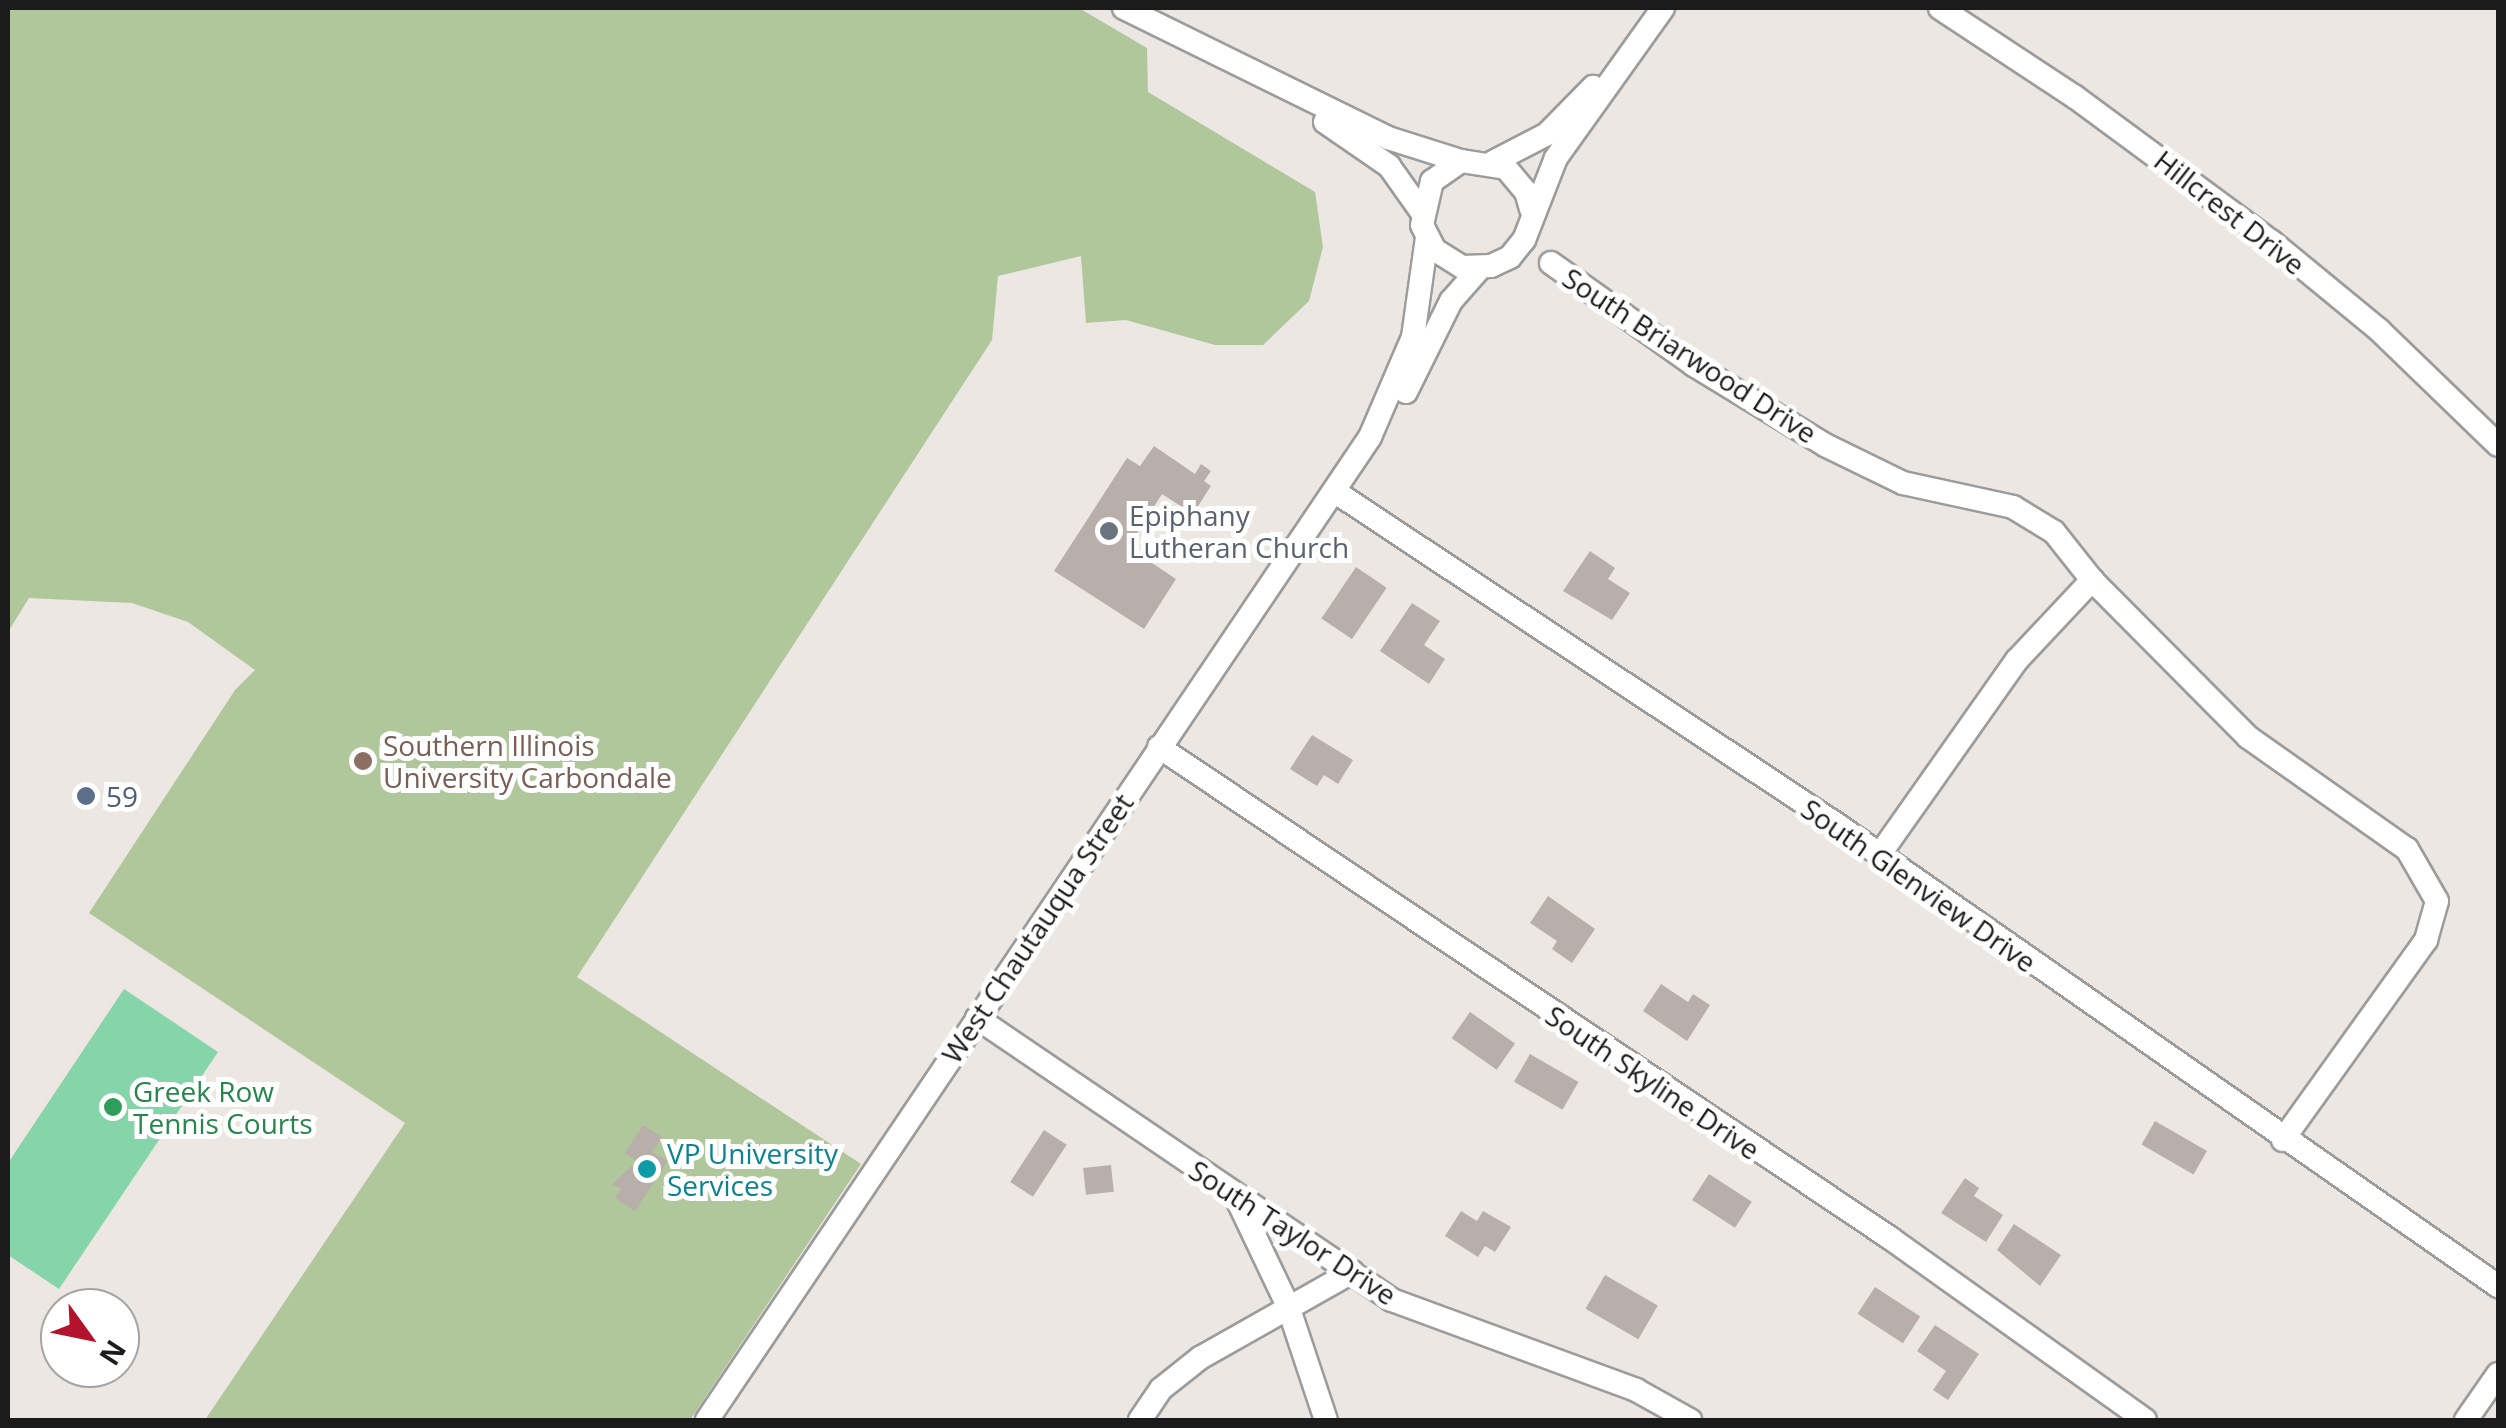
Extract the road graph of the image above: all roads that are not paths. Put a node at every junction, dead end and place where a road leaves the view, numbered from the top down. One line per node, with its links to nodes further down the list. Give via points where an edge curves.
1 (1124, 8): 5 (street)
2 (1652, 8): 7 (street, via 1560,124)
3 (1664, 8): 9 (street, West Chautauqua Street, via 1556,158)
4 (1940, 8): 14 (street, Hillcrest Drive, via 2075,96 2272,242 2380,330)
5 (1270, 83): 6 (street, via 1388,138); 8 (street, via 1388,166)
6 (1461, 161): 7 (street); 8 (street, via 1432,181)
7 (1493, 162): 9 (street, via 1519,180)
8 (1421, 210): 10 (street, West Chautauqua Street)
9 (1530, 210): 12 (street, West Chautauqua Street, via 1518,249)
10 (1427, 238): 12 (street, via 1446,260); 13 (street, West Chautauqua Street, via 1413,337)
11 (1551, 263): 16 (street, South Briarwood Drive, via 1694,365 1825,445 1903,483 2013,507 2054,532)
12 (1480, 268): 13 (street, West Chautauqua Street, via 1451,301 1401,401)
13 (1370, 437): 15 (street, West Chautauqua Street)
14 (2498, 445)
15 (1334, 491): 17 (street, West Chautauqua Street); 18 (street, South Glenview Drive)
16 (2092, 580): 18 (street, via 2017,660); 20 (street, South Briarwood Drive, via 2248,737 2406,849 2437,901 2426,940)
17 (1159, 746): 19 (street, West Chautauqua Street); 30 (street, South Skyline Drive, via 1890,1238)
18 (1880, 854): 20 (street, South Glenview Drive)
19 (977, 1018): 21 (street, South Taylor Drive); 26 (street, West Chautauqua Street)
20 (2284, 1140): 23 (street, South Glenview Drive)
21 (1235, 1194): 22 (street, South Taylor Drive); 24 (street)
22 (1352, 1272): 24 (street); 29 (street, South Taylor Drive, via 1392,1300 1636,1390)
23 (2498, 1286)
24 (1288, 1306): 27 (street, via 1200,1358 1161,1390); 28 (street)
25 (2498, 1374): 31 (street)
26 (706, 1420)
27 (1140, 1420)
28 (1326, 1420)
29 (1690, 1420)
30 (2145, 1420)
31 (2466, 1420)

